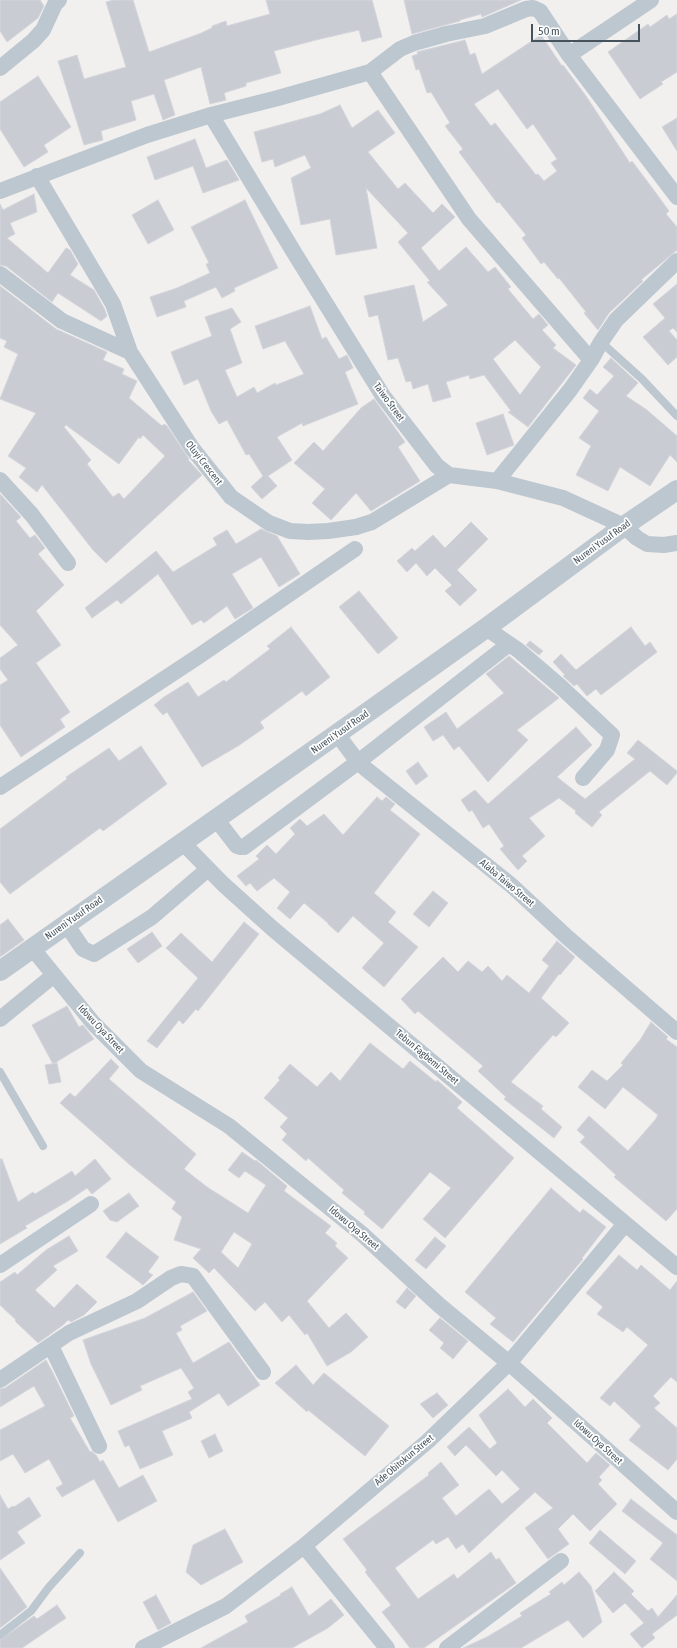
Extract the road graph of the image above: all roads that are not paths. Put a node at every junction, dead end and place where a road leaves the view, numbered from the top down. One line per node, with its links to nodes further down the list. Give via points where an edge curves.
1 (651, 0): 3 (street)
2 (56, 1): 4 (street, via 43,30)
3 (570, 55): 5 (street, via 540,11 533,8 485,26 446,34 400,49); 9 (street)
4 (0, 68)
5 (370, 72): 6 (street); 14 (street, via 469,219)
6 (211, 115): 7 (street, via 146,135); 16 (street, Taiwo Street, via 383,396 437,466)
7 (37, 176): 8 (street); 13 (street, Oluyi Crescent, via 113,304)
8 (0, 191)
9 (677, 197)
10 (677, 261): 12 (street, via 616,320)
11 (0, 274): 13 (street, via 62,321)
12 (601, 342): 14 (street); 15 (lane, via 642,379)
13 (130, 352): 16 (street, Oluyi Crescent, via 192,448 226,491 243,507 268,523 290,531 308,532 356,527 372,522)
14 (591, 360): 18 (street)
15 (677, 416)
16 (449, 475): 18 (street)
17 (0, 480): 23 (street)
18 (497, 480): 20 (street, via 563,498)
19 (677, 490): 20 (street, Nureni Yusuf Road)
20 (624, 526): 21 (street, via 647,544 664,545); 24 (street, Nureni Yusuf Road)
21 (677, 542)
22 (355, 549): 29 (street, via 199,656)
23 (68, 563)
24 (486, 628): 25 (street); 26 (street, Nureni Yusuf Road)
25 (509, 644): 27 (street); 28 (street, via 560,686 612,736 607,750)
26 (337, 734): 27 (street, Alaba Taiwo Street); 30 (street, Nureni Yusuf Road)
27 (358, 762): 30 (street, via 244,847 237,846); 38 (street, Alaba Taiwo Street, via 511,885)
28 (584, 778)
29 (0, 787)
30 (216, 819): 31 (street, Nureni Yusuf Road)
31 (183, 843): 32 (street, Tebun Fagbemi Street); 33 (street, Nureni Yusuf Road)
32 (208, 869): 33 (street, via 152,917 94,954 83,949); 42 (street, Tebun Fagbemi Street, via 273,929)
33 (66, 924): 34 (street, Nureni Yusuf Road)
34 (32, 948): 35 (street, Nureni Yusuf Road); 36 (street, Idowu Oya Street)
35 (0, 971)
36 (54, 976): 37 (street); 46 (street, Idowu Oya Street, via 94,1024 141,1071 229,1126 362,1234 438,1305)
37 (0, 1018)
38 (677, 1032)
39 (0, 1072): 40 (lane)
40 (43, 1146)
41 (91, 1204): 43 (street)
42 (625, 1224): 44 (street, Tebun Fagbemi Street); 46 (street, Ade Obitokun Street)
43 (0, 1265)
44 (677, 1266)
45 (51, 1346): 47 (street, via 69,1333 137,1301 180,1274 193,1276); 48 (street); 49 (street)
46 (509, 1363): 50 (street, Idowu Oya Street); 51 (street, Ade Obitokun Street, via 428,1441)
47 (263, 1372)
48 (0, 1380)
49 (99, 1446)
50 (677, 1512)
51 (304, 1546): 55 (street, Ade Obitokun Street, via 226,1606); 56 (street)
52 (80, 1553): 54 (lane, via 31,1611)
53 (561, 1561): 57 (street)
54 (0, 1635)
55 (143, 1648)
56 (387, 1648)
57 (447, 1648)

